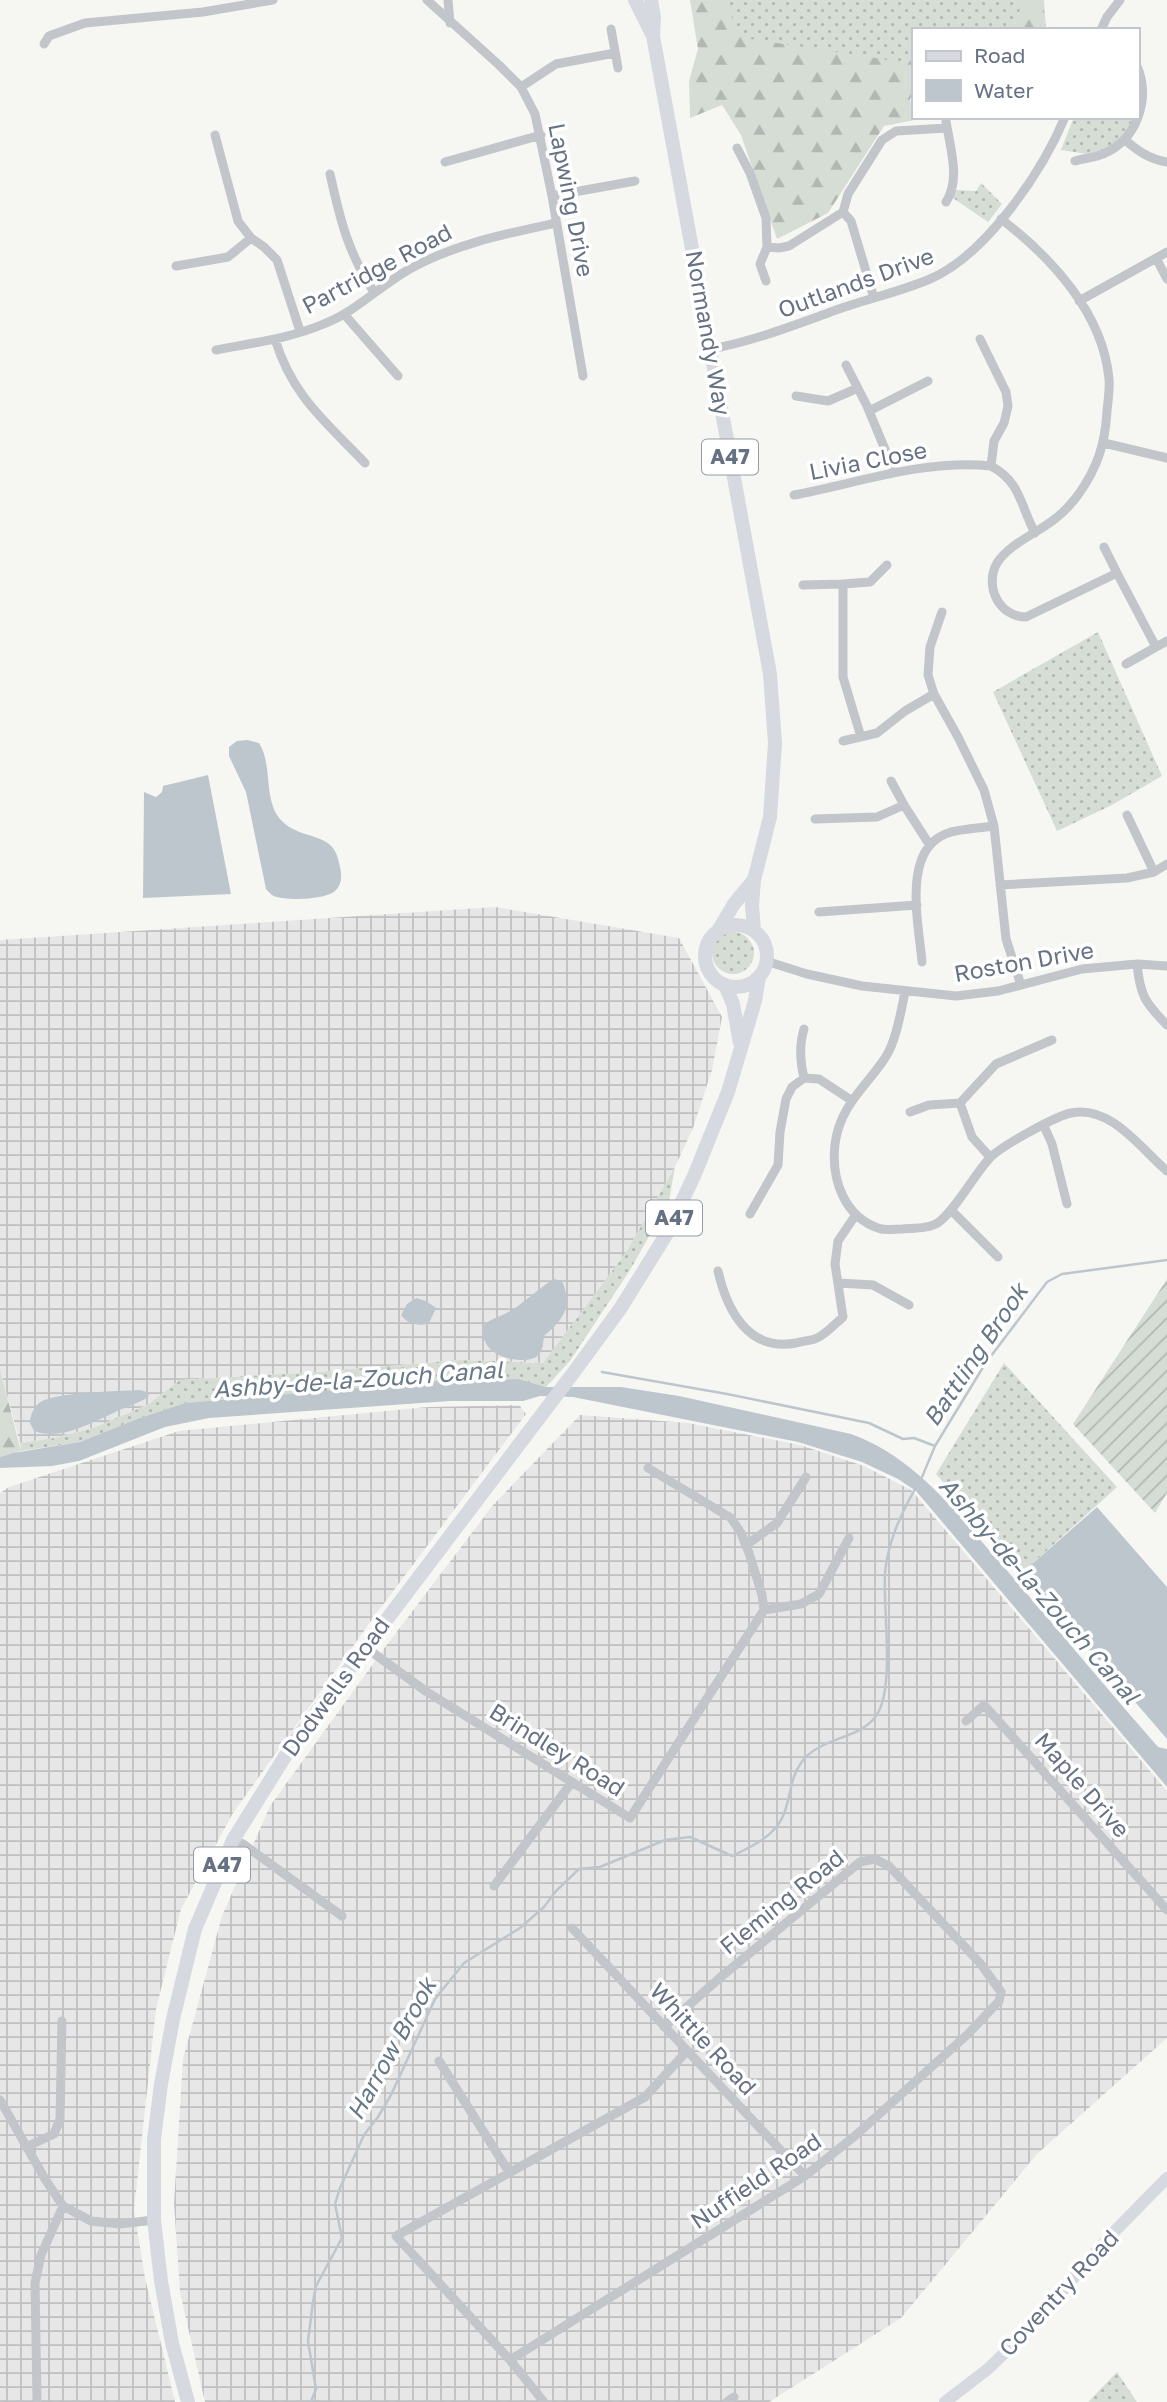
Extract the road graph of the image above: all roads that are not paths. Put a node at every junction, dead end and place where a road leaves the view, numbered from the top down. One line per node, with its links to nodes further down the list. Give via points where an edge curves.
1 (212, 0): 8 (street)
2 (273, 0): 8 (street)
3 (427, 0): 9 (street, Lapwing Drive)
4 (448, 0): 9 (street)
5 (635, 0): 12 (main road, Normandy Way / A47)
6 (651, 0): 12 (main road, Normandy Way / A47)
7 (1121, 0): 10 (street)
8 (213, 10): 13 (street, via 85,23 49,36)
9 (450, 23): 17 (street, Lapwing Drive)
10 (1102, 28)
11 (611, 29): 14 (street)
12 (653, 36): 49 (main road, Normandy Way / A47)
13 (44, 44)
14 (615, 54): 15 (street); 17 (street, via 556,64)
15 (618, 68)
16 (1139, 71): 18 (street, via 1143,99)
17 (521, 88): 22 (street, Lapwing Drive)
18 (1139, 112)
19 (1064, 119): 33 (street, Outlands Drive, via 1039,168)
20 (1137, 119): 23 (street)
21 (215, 135): 35 (street, via 238,221)
22 (541, 135): 26 (street); 30 (street, Lapwing Drive)
23 (1125, 140): 25 (street, via 1099,156); 27 (street, via 1140,153)
24 (737, 148): 36 (street, via 766,218)
25 (1076, 161)
26 (445, 162)
27 (1167, 162)
28 (330, 174): 42 (street, via 342,229)
29 (635, 181): 30 (street)
30 (552, 196): 34 (street, Lapwing Drive)
31 (946, 202): 32 (street, via 954,185 947,125 889,134 848,194)
32 (844, 212): 36 (street, via 789,246); 43 (street, via 851,221)
33 (1001, 219): 43 (street, Outlands Drive, via 966,257 948,269); 44 (street, via 1056,269)
34 (556, 223): 42 (street, Partridge Road, via 493,236 438,255); 53 (street, Lapwing Drive)
35 (251, 238): 39 (street, via 228,257); 46 (street, via 277,260)
36 (767, 247): 41 (street, via 760,264)
37 (1167, 252): 38 (street)
38 (1156, 258): 40 (street); 44 (street)
39 (176, 266)
40 (1167, 279)
41 (766, 281)
42 (374, 292): 45 (street, Partridge Road)
43 (874, 298): 49 (street, Outlands Drive, via 781,332)
44 (1079, 301): 58 (street, via 1100,342 1109,379)
45 (344, 314): 46 (street, Partridge Road); 52 (street)
46 (300, 331): 47 (street, Partridge Road)
47 (275, 339): 50 (street, Partridge Road); 60 (street, via 281,361 313,411)
48 (980, 339): 61 (street, via 1006,391 1008,407 994,441)
49 (711, 349): 85 (main road, Normandy Way / A47, via 770,674 775,743 770,817)
50 (216, 350)
51 (846, 365): 55 (street)
52 (398, 376)
53 (583, 376)
54 (928, 381): 57 (street)
55 (858, 388): 56 (street, via 828,401); 57 (street)
56 (796, 396)
57 (869, 411): 62 (street)
58 (1104, 443): 59 (street); 64 (street, via 1077,495 1057,518)
59 (1167, 458)
60 (365, 463)
61 (991, 466): 62 (street, Livia Close); 64 (street, via 1015,486)
62 (894, 471): 63 (street, Livia Close)
63 (794, 495)
64 (1035, 533): 67 (street, via 1004,554 990,582 996,599 1016,617 1026,617)
65 (1104, 547): 67 (street)
66 (887, 565): 68 (street, via 870,582)
67 (1117, 573): 72 (street)
68 (843, 584): 69 (street); 75 (street, via 843,677)
69 (803, 585)
70 (942, 612): 74 (street, via 930,647 928,675)
71 (1167, 641): 72 (street)
72 (1156, 647): 73 (street)
73 (1126, 664)
74 (934, 694): 75 (street, via 877,733); 81 (street, via 984,790)
75 (862, 737): 76 (street)
76 (844, 741)
77 (891, 782): 78 (street)
78 (904, 805): 80 (street, via 877,817); 82 (street)
79 (1127, 816): 84 (street)
80 (815, 819)
81 (994, 826): 82 (street, via 949,833); 86 (street)
82 (929, 844): 87 (street, via 918,869)
83 (1167, 864): 84 (street)
84 (1154, 872): 86 (street, via 1127,878)
85 (754, 880): 89 (main road, Normandy Way / A47); 90 (main road, Normandy Way / A47)
86 (1000, 885): 97 (street, via 1006,939)
87 (917, 905): 88 (street); 92 (street)
88 (819, 912)
89 (719, 929): 90 (main road, via 736,925); 96 (main road, via 706,944 705,963 709,973)
90 (754, 930): 91 (main road, via 765,944)
91 (766, 961): 95 (main road); 98 (street, Roston Drive, via 807,974)
92 (922, 962)
93 (1137, 964): 94 (street, Roston Drive); 97 (street, Roston Drive, via 1082,969); 99 (street, via 1139,990)
94 (1167, 966)
95 (759, 977): 96 (main road, via 743,986); 102 (main road, Dodwells Road / A47)
96 (725, 985): 102 (main road, Dodwells Road / A47, via 733,1003)
97 (1021, 985): 98 (street, Roston Drive, via 956,996)
98 (905, 992): 104 (street, via 886,1056)
99 (1167, 1025)
100 (804, 1029): 103 (street, via 800,1041)
101 (1052, 1040): 105 (street, via 996,1064)
102 (740, 1048): 123 (main road, Dodwells Road / A47, via 728,1092 694,1176 666,1234 620,1309)
103 (804, 1078): 104 (street, via 819,1079); 112 (street, via 786,1099 778,1166)
104 (851, 1100): 113 (street, via 835,1143 836,1172 843,1201)
105 (960, 1103): 106 (street); 108 (street, via 972,1137)
106 (909, 1112)
107 (1044, 1126): 108 (street); 109 (street, via 1070,1114 1094,1113 1121,1127); 110 (street)
108 (990, 1157): 111 (street)
109 (1167, 1171)
110 (1067, 1204)
111 (951, 1210): 113 (street, via 937,1223 920,1228 882,1229); 114 (street)
112 (750, 1214)
113 (855, 1216): 116 (street, via 838,1241 835,1264)
114 (998, 1257)
115 (718, 1271): 116 (street, via 735,1318 754,1336 783,1345 817,1338 843,1317)
116 (839, 1283): 117 (street, via 873,1285)
117 (909, 1305)
118 (648, 1468): 121 (street, via 731,1518)
119 (806, 1477): 121 (street, via 777,1523)
120 (849, 1538): 122 (street, via 819,1594 802,1604)
121 (746, 1545): 122 (street)
122 (764, 1610): 125 (street, Brindley Road, via 630,1818)
123 (365, 1647): 125 (street, Brindley Road, via 427,1692); 126 (main road, Dodwells Road / A47, via 294,1742)
124 (966, 1721): 128 (street, Maple Drive, via 984,1705)
125 (572, 1782): 127 (street)
126 (233, 1840): 129 (street); 142 (main road, Dodwells Road / A47, via 195,1929 173,2020 154,2139)
127 (494, 1886)
128 (1167, 1910)
129 (342, 1916)
130 (572, 1928): 133 (street, Whittle Road)
131 (999, 2001): 133 (street, Fleming Road, via 1001,1992 980,1963 889,1866 870,1859 860,1862); 139 (street, Nuffield Road, via 968,2034)
132 (62, 2021): 137 (street, via 60,2119 54,2134)
133 (664, 2027): 134 (street, Whittle Road)
134 (687, 2051): 138 (street, via 645,2097); 139 (street, Whittle Road)
135 (439, 2061): 138 (street)
136 (0, 2100): 137 (street)
137 (26, 2147): 141 (street)
138 (509, 2172): 143 (street, via 396,2236)
139 (805, 2176): 143 (street, Nuffield Road)
140 (1167, 2178): 147 (main road, Coventry Road, via 1027,2331)
141 (64, 2206): 142 (street, via 91,2221); 144 (street, via 41,2255 35,2283)
142 (154, 2220): 145 (main road, Dodwells Road / A47, via 160,2281)
143 (510, 2360): 146 (street)
144 (37, 2400)
145 (188, 2402)
146 (544, 2402)
147 (945, 2402)

